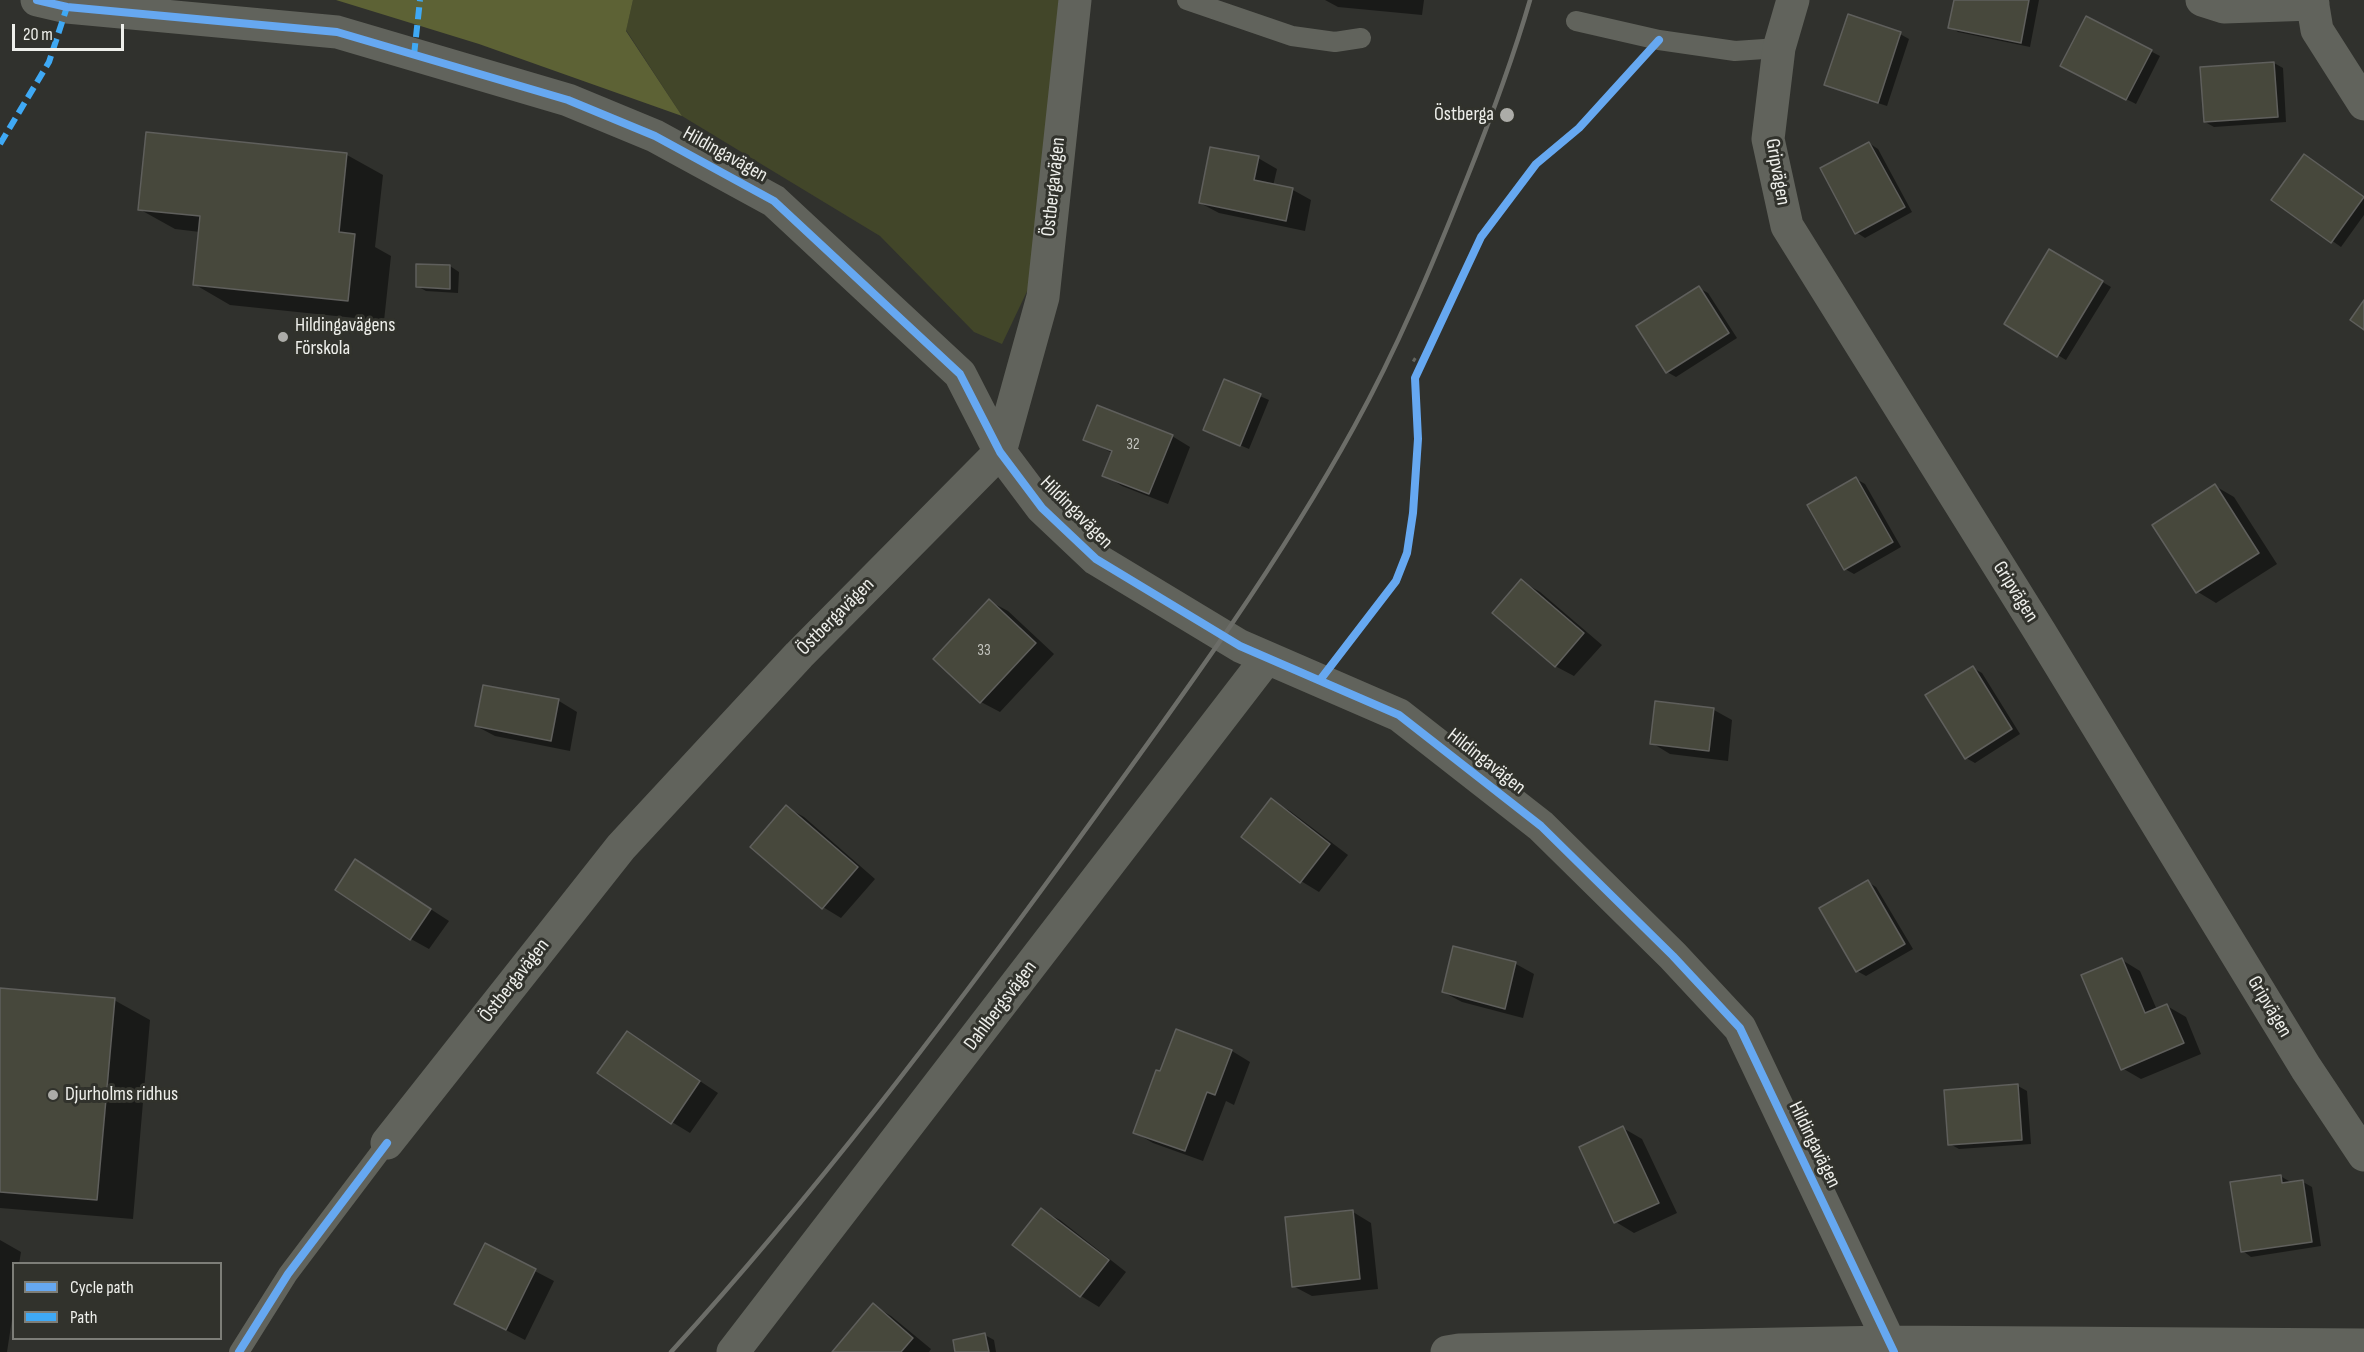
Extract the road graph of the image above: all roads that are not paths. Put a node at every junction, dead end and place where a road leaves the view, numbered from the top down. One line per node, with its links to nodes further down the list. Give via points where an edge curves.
1 (37, 0): 12 (street, Hildingavägen, via 83,9 337,32 568,99 655,136 774,201 960,374)
2 (1075, 0): 12 (street, Östbergavägen, via 1043,297)
3 (1187, 0): 7 (lane)
4 (1794, 0): 10 (street, Gripvägen)
5 (2202, 0): 6 (street, via 2224,7)
6 (2312, 2): 11 (street, via 2317,30)
7 (1233, 8): 9 (lane, via 1292,36 1335,42)
8 (1576, 21): 10 (lane, via 1659,40 1735,51)
9 (1361, 38)
10 (1779, 48): 15 (street, Gripvägen, via 1768,139 1787,226 2306,1068)
11 (2364, 104)
12 (1000, 452): 13 (street, Hildingavägen, via 1041,508 1096,559 1232,642); 14 (street, Östbergavägen, via 799,654 621,847)
13 (1267, 658): 17 (street, Hildingavägen, via 1399,715 1541,826 1740,1028); 19 (street, Dahlbergsvägen)
14 (387, 1143): 18 (lane, via 288,1274)
15 (2364, 1155)
16 (2364, 1345): 17 (street)
17 (1892, 1347): 20 (street)
18 (239, 1352)
19 (733, 1352)
20 (1447, 1352)

